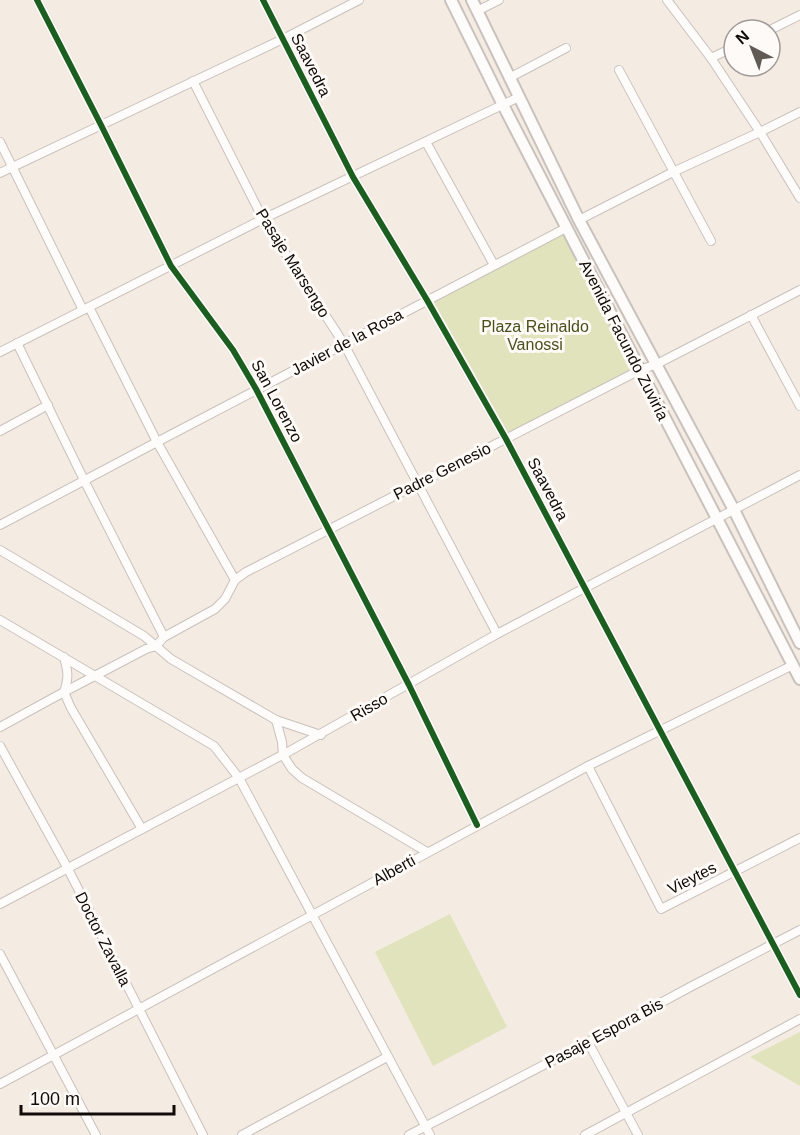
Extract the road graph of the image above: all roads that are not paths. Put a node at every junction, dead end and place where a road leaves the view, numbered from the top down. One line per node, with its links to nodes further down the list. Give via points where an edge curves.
1 (37, 0): 21 (street, San Lorenzo)
2 (263, 0): 11 (street, Saavedra)
3 (451, 0): 19 (main road, Avenida Facundo Zuviría)
4 (472, 0): 8 (main road, Avenida Facundo Zuviría)
5 (499, 0): 8 (street)
6 (667, 0): 14 (street)
7 (354, 1): 11 (street)
8 (477, 11): 16 (main road, Avenida Facundo Zuviría)
9 (800, 15): 10 (street)
10 (782, 24)
11 (283, 39): 17 (street); 28 (street, Saavedra)
12 (566, 48): 16 (street)
13 (722, 53): 14 (street)
14 (711, 58): 22 (street)
15 (619, 70): 26 (street)
16 (509, 78): 18 (main road, Avenida Facundo Zuviría)
17 (193, 81): 21 (street); 30 (street, Pasaje Marsengo)
18 (519, 97): 19 (street); 31 (main road, Avenida Facundo Zuviría)
19 (503, 105): 24 (street); 32 (main road, Avenida Facundo Zuviría)
20 (800, 112): 22 (street)
21 (101, 125): 25 (street); 35 (street, San Lorenzo)
22 (760, 132): 26 (street); 29 (street)
23 (0, 142): 25 (street)
24 (426, 142): 28 (street); 34 (street)
25 (13, 168): 27 (street); 38 (street)
26 (673, 172): 31 (street); 33 (street)
27 (0, 173)
28 (353, 177): 30 (street); 37 (street, Saavedra)
29 (800, 198)
30 (263, 219): 35 (street); 41 (street, Pasaje Marsengo)
31 (579, 220): 43 (main road, Avenida Facundo Zuviría)
32 (566, 228): 34 (street, Javier de la Rosa); 44 (main road, Avenida Facundo Zuviría)
33 (711, 241)
34 (494, 265): 37 (street, Javier de la Rosa)
35 (171, 266): 38 (street); 45 (street, San Lorenzo, via 233,350)
36 (800, 290): 39 (street, Padre Genesio)
37 (427, 300): 41 (street, Javier de la Rosa); 49 (street, Saavedra)
38 (86, 308): 40 (street); 50 (street)
39 (751, 315): 43 (street, Padre Genesio); 47 (street)
40 (17, 343): 42 (street); 46 (street)
41 (344, 344): 45 (street, Javier de la Rosa); 53 (street, Pasaje Marsengo)
42 (0, 352)
43 (657, 364): 44 (street, Padre Genesio); 54 (main road, Avenida Facundo Zuviría)
44 (640, 370): 49 (street, Padre Genesio); 55 (main road, Avenida Facundo Zuviría)
45 (256, 389): 50 (street, Javier de la Rosa); 57 (street, San Lorenzo)
46 (48, 405): 48 (street); 52 (street)
47 (800, 406)
48 (0, 431)
49 (506, 439): 53 (street, Padre Genesio); 60 (street, Saavedra)
50 (157, 442): 52 (street, Javier de la Rosa); 59 (street)
51 (800, 475): 54 (street, Risso)
52 (84, 480): 56 (street, Javier de la Rosa); 63 (street)
53 (417, 483): 57 (street, Padre Genesio); 62 (street, Pasaje Marsengo)
54 (734, 510): 55 (street, Risso); 64 (main road, Avenida Facundo Zuviría)
55 (717, 518): 60 (street, Risso); 67 (main road, Avenida Facundo Zuviría)
56 (0, 525)
57 (329, 529): 59 (street, Padre Genesio); 70 (street, San Lorenzo)
58 (0, 550): 65 (street)
59 (235, 580): 63 (street, Padre Genesio, via 215,609)
60 (585, 587): 62 (street, Risso); 74 (street, Saavedra)
61 (0, 620): 66 (street)
62 (497, 634): 70 (street, Risso)
63 (164, 637): 65 (street, Padre Genesio)
64 (800, 643)
65 (156, 646): 68 (street); 72 (street, via 171,659)
66 (64, 657): 68 (street); 71 (street, via 68,671)
67 (792, 665): 69 (main road, Avenida Facundo Zuviría); 74 (street, Alberti)
68 (95, 676): 71 (street); 79 (street, via 214,746)
69 (800, 679)
70 (409, 685): 75 (street, Risso); 80 (street, San Lorenzo)
71 (64, 692): 73 (street); 81 (street)
72 (276, 720): 75 (street); 77 (street)
73 (0, 727)
74 (660, 730): 78 (street, Alberti); 85 (street, Saavedra)
75 (321, 735): 77 (street, Risso)
76 (0, 746): 84 (street, Doctor Zavalla)
77 (282, 755): 79 (street, Risso); 83 (street, via 302,778)
78 (588, 766): 80 (street, Alberti); 85 (street, Vieytes, via 661,909)
79 (239, 778): 81 (street, Risso); 87 (street)
80 (477, 825): 83 (street, Alberti)
81 (142, 829): 84 (street, Risso)
82 (800, 838): 85 (street, Vieytes)
83 (427, 852): 87 (street, Alberti)
84 (67, 867): 86 (street, Risso); 92 (street, Doctor Zavalla)
85 (734, 872): 89 (street, Saavedra)
86 (0, 904)
87 (313, 915): 92 (street, Alberti); 96 (street)
88 (800, 930): 89 (street, Pasaje Espora Bis)
89 (772, 944): 91 (street, Saavedra); 94 (street, Pasaje Espora Bis)
90 (0, 954): 95 (street)
91 (800, 995)
92 (138, 1008): 95 (street, Alberti); 101 (street, Doctor Zavalla)
93 (800, 1019): 98 (street)
94 (588, 1042): 98 (street); 99 (street, Pasaje Espora Bis)
95 (54, 1055): 97 (street, Alberti); 100 (street)
96 (387, 1057): 99 (street); 102 (street)
97 (0, 1084)
98 (627, 1113): 105 (street); 106 (street)
99 (425, 1126): 103 (street, Pasaje Espora Bis); 104 (street)
100 (96, 1135)
101 (202, 1135)
102 (242, 1135)
103 (409, 1135)
104 (430, 1135)
105 (585, 1135)
106 (638, 1135)

